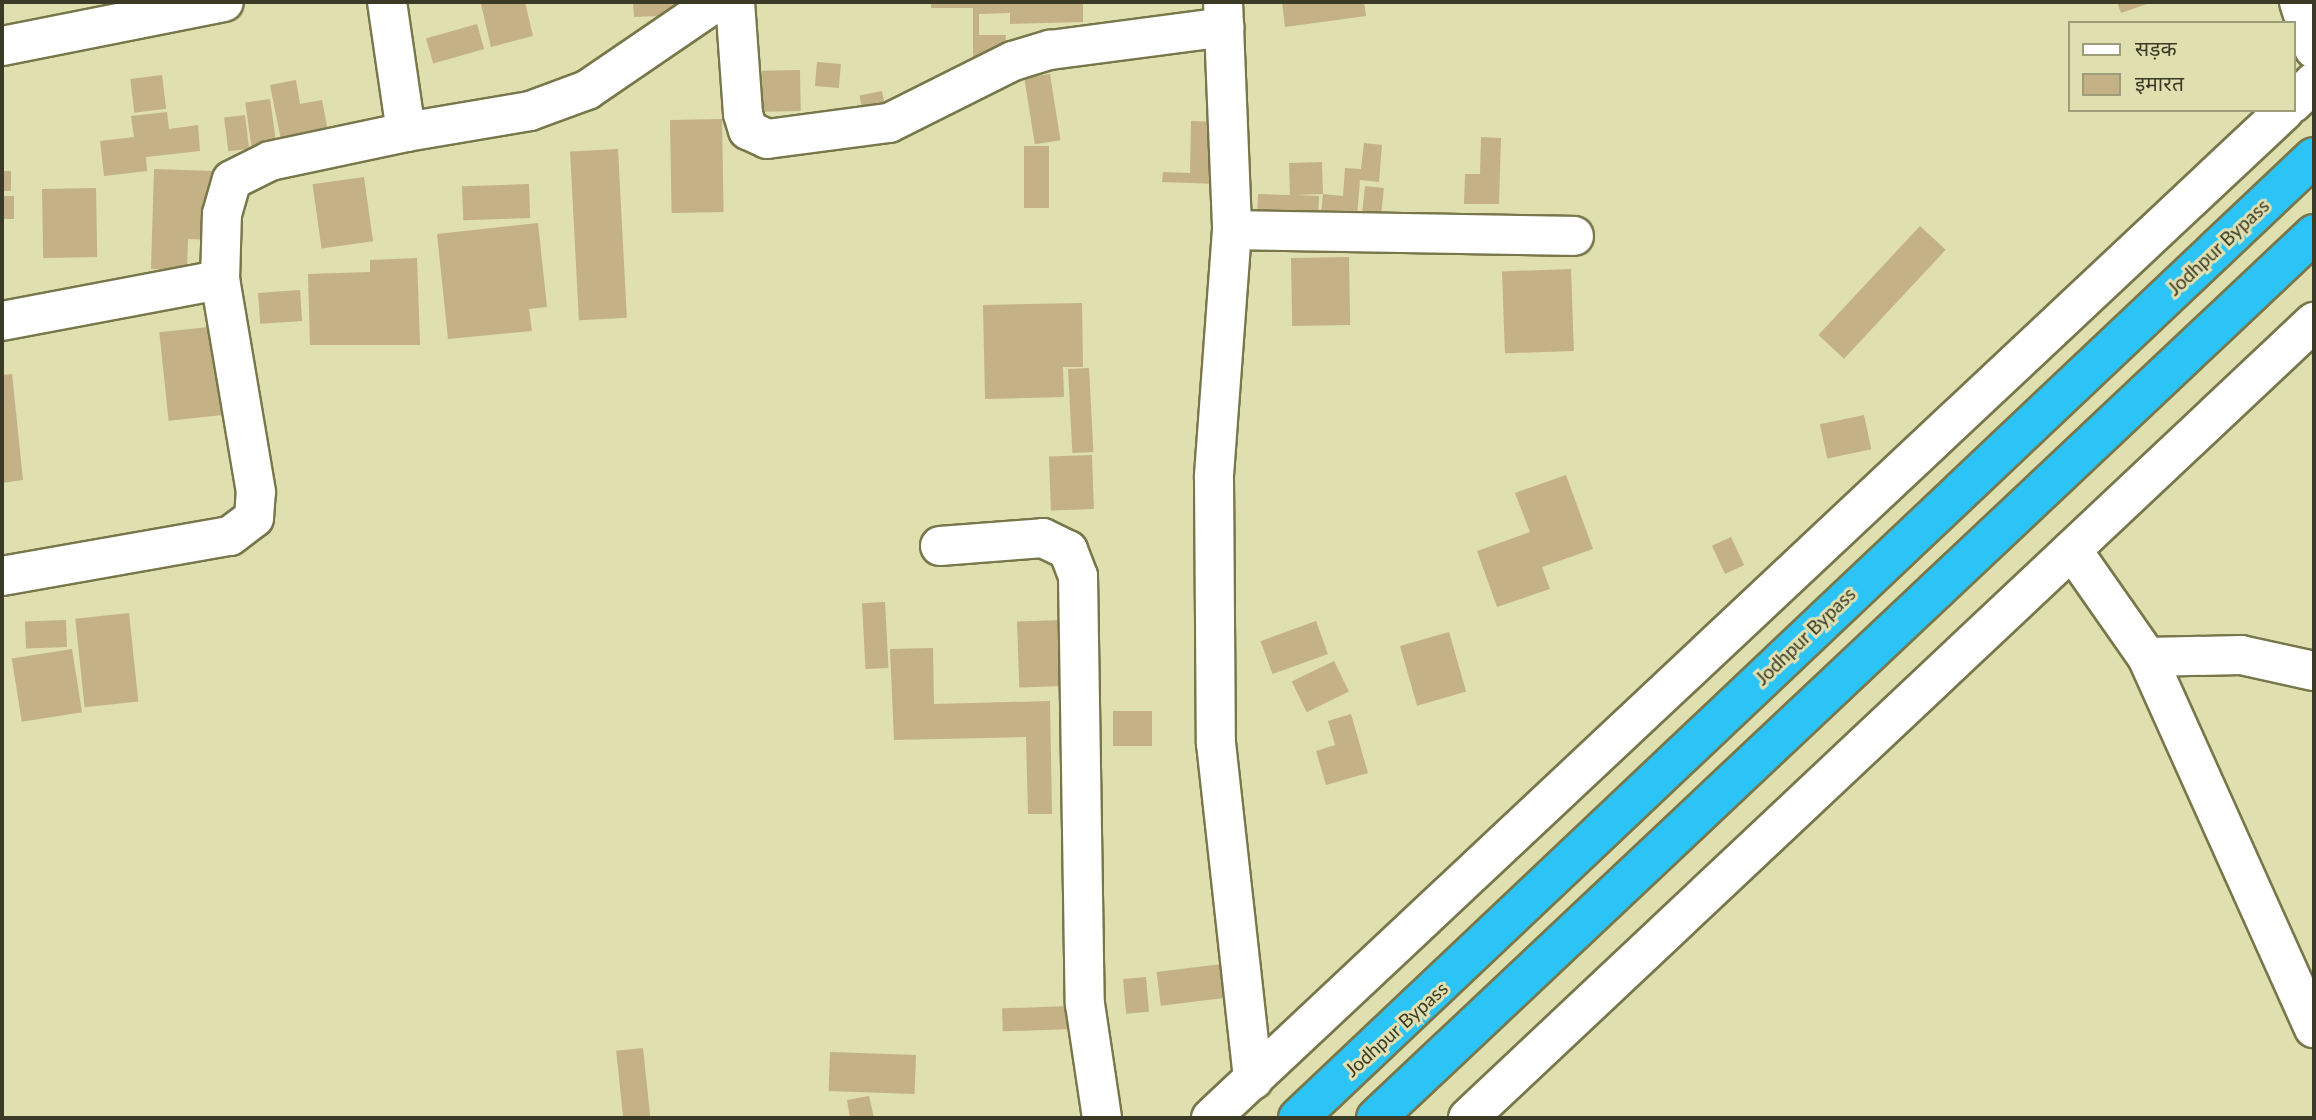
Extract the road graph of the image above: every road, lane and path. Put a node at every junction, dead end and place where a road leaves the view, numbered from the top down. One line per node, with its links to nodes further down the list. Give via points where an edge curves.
1 (224, 2): 7 (street)
2 (387, 2): 12 (street)
3 (716, 2): 12 (street, via 587,90 530,111)
4 (735, 2): 6 (street, via 743,114 748,130 766,139 889,124 1013,61)
5 (2299, 2): 8 (street)
6 (1224, 14): 14 (street)
7 (2, 46)
8 (2314, 49)
9 (2314, 82): 10 (street)
10 (2295, 101)
11 (2283, 112): 26 (street)
12 (406, 132): 17 (street, via 270,161 232,180 222,214)
13 (2314, 157): 29 (highway, Jodhpur Bypass)
14 (1231, 230): 16 (street); 26 (street, via 1214,477 1216,743)
15 (2314, 234): 30 (highway)
16 (1574, 236)
17 (220, 280): 18 (street); 22 (street, via 256,492 254,518 230,536)
18 (2, 321)
19 (2314, 322): 21 (street)
20 (940, 546): 27 (street, via 1043,538 1068,550 1078,576 1085,1004)
21 (2073, 550): 23 (street); 31 (street)
22 (2, 576)
23 (2138, 645): 24 (street, via 2241,655); 25 (street)
24 (2314, 671)
25 (2314, 1028)
26 (1252, 1080): 28 (street)
27 (1102, 1118)
28 (1211, 1118)
29 (1298, 1118)
30 (1376, 1118)
31 (1468, 1118)

